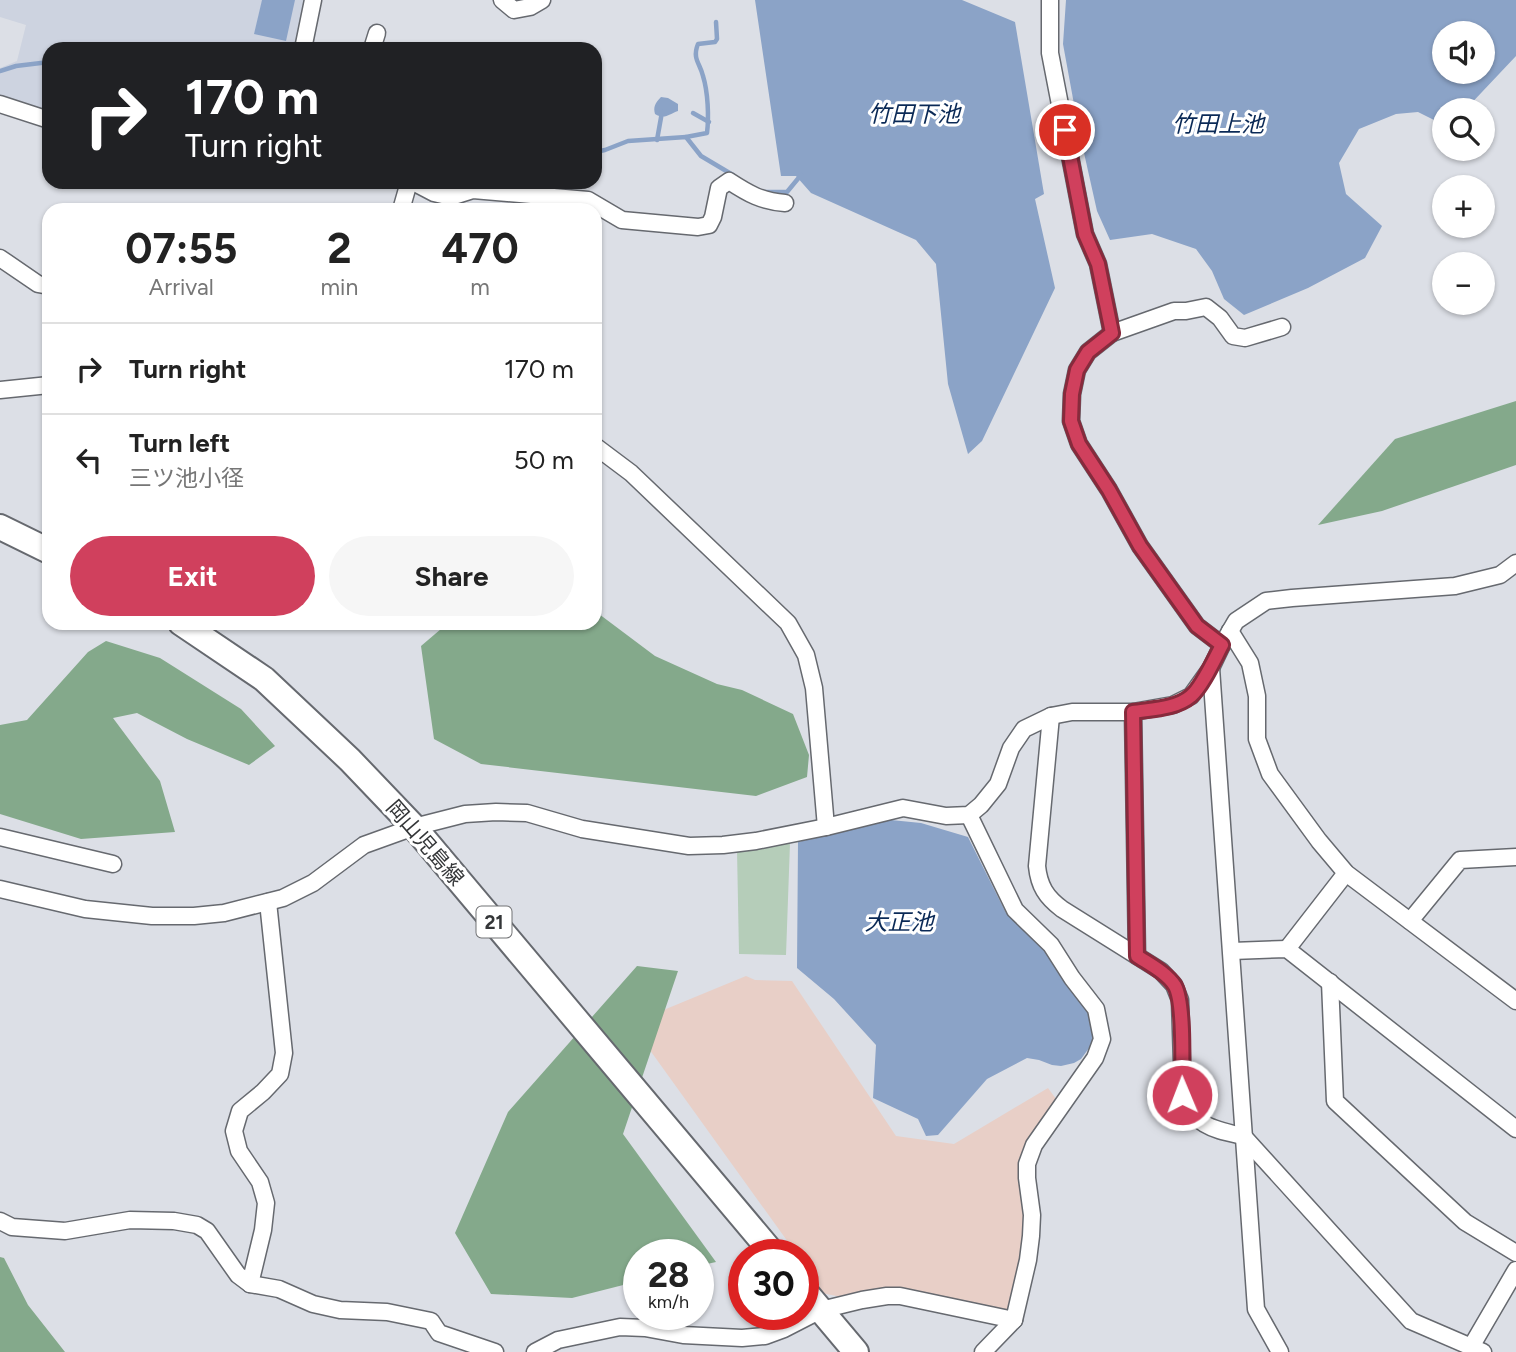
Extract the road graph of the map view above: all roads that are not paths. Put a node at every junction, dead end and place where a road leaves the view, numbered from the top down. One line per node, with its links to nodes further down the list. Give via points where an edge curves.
1 (313, 0): 5 (street)
2 (502, 0): 3 (street, via 514,10)
3 (542, 0)
4 (1050, 0): 15 (street, via 1051,53 1085,234 1098,264)
5 (304, 42)
6 (0, 104): 7 (street)
7 (42, 118)
8 (427, 189): 10 (street, via 451,197 473,190)
9 (785, 202): 11 (street, via 768,202 729,181 719,188 709,225 622,220)
10 (593, 203)
11 (602, 208)
12 (0, 258): 13 (street)
13 (42, 284)
14 (1282, 327): 15 (street, via 1245,338 1233,336 1206,307 1174,311)
15 (1112, 333): 23 (street, via 1088,352 1077,370 1071,421 1079,444 1140,546 1197,626)
16 (42, 386): 17 (street)
17 (0, 390)
18 (602, 451): 29 (street, via 631,473 788,623 806,655 814,688)
19 (0, 527): 20 (main road)
20 (42, 548)
21 (1516, 563): 23 (street, via 1500,575 1455,586 1266,601 1236,621)
22 (191, 630): 28 (main road, 岡山児島線 / 21, via 264,679)
23 (1226, 638): 24 (street); 33 (street, via 1250,663 1257,696 1257,739 1270,774)
24 (1211, 668): 25 (street, via 1191,696 1173,705); 38 (street)
25 (1133, 712): 26 (street); 39 (street)
26 (1051, 716): 27 (street, via 1024,729 1011,747 998,784); 39 (street, via 1039,882 1062,909)
27 (969, 815): 29 (street, via 903,808); 51 (street, via 1015,910 1051,946 1096,1009 1102,1039 1095,1058 1034,1145 1027,1164 1031,1237)
28 (414, 827): 29 (street, via 465,814 527,813 582,829 689,846 723,845); 35 (street, via 364,845 313,883); 45 (main road, 岡山児島線 / 21)
29 (827, 827)
30 (0, 837): 32 (street)
31 (1516, 858): 36 (street, via 1460,860)
32 (113, 864)
33 (1346, 873): 36 (street); 37 (street)
34 (0, 889): 35 (street, via 85,909 152,916 224,913)
35 (268, 902): 48 (street, via 284,1053 280,1074 240,1111 234,1131 239,1151 260,1182 266,1203)
36 (1410, 921): 41 (street)
37 (1287, 949): 38 (street); 40 (street)
38 (1231, 951): 43 (street)
39 (1137, 956): 43 (street, via 1161,971 1180,1000 1182,1095 1188,1108 1205,1126)
40 (1329, 982): 42 (street); 46 (street, via 1335,1101 1465,1222)
41 (1516, 1001)
42 (1515, 1124)
43 (1243, 1136): 52 (street, via 1410,1321); 57 (street, via 1256,1309)
44 (0, 1221): 48 (street, via 12,1227 65,1231 130,1220 197,1225)
45 (761, 1239)
46 (1516, 1253)
47 (1516, 1270): 52 (street)
48 (250, 1284): 53 (street, via 340,1310 387,1312 431,1321 439,1333)
49 (819, 1308): 50 (main road)
50 (821, 1310): 51 (street, via 900,1296); 54 (street, via 765,1336 683,1335 620,1326 558,1340); 55 (main road)
51 (1014, 1320): 56 (street)
52 (1477, 1350)
53 (495, 1352)
54 (535, 1352)
55 (856, 1352)
56 (983, 1352)
57 (1280, 1352)

